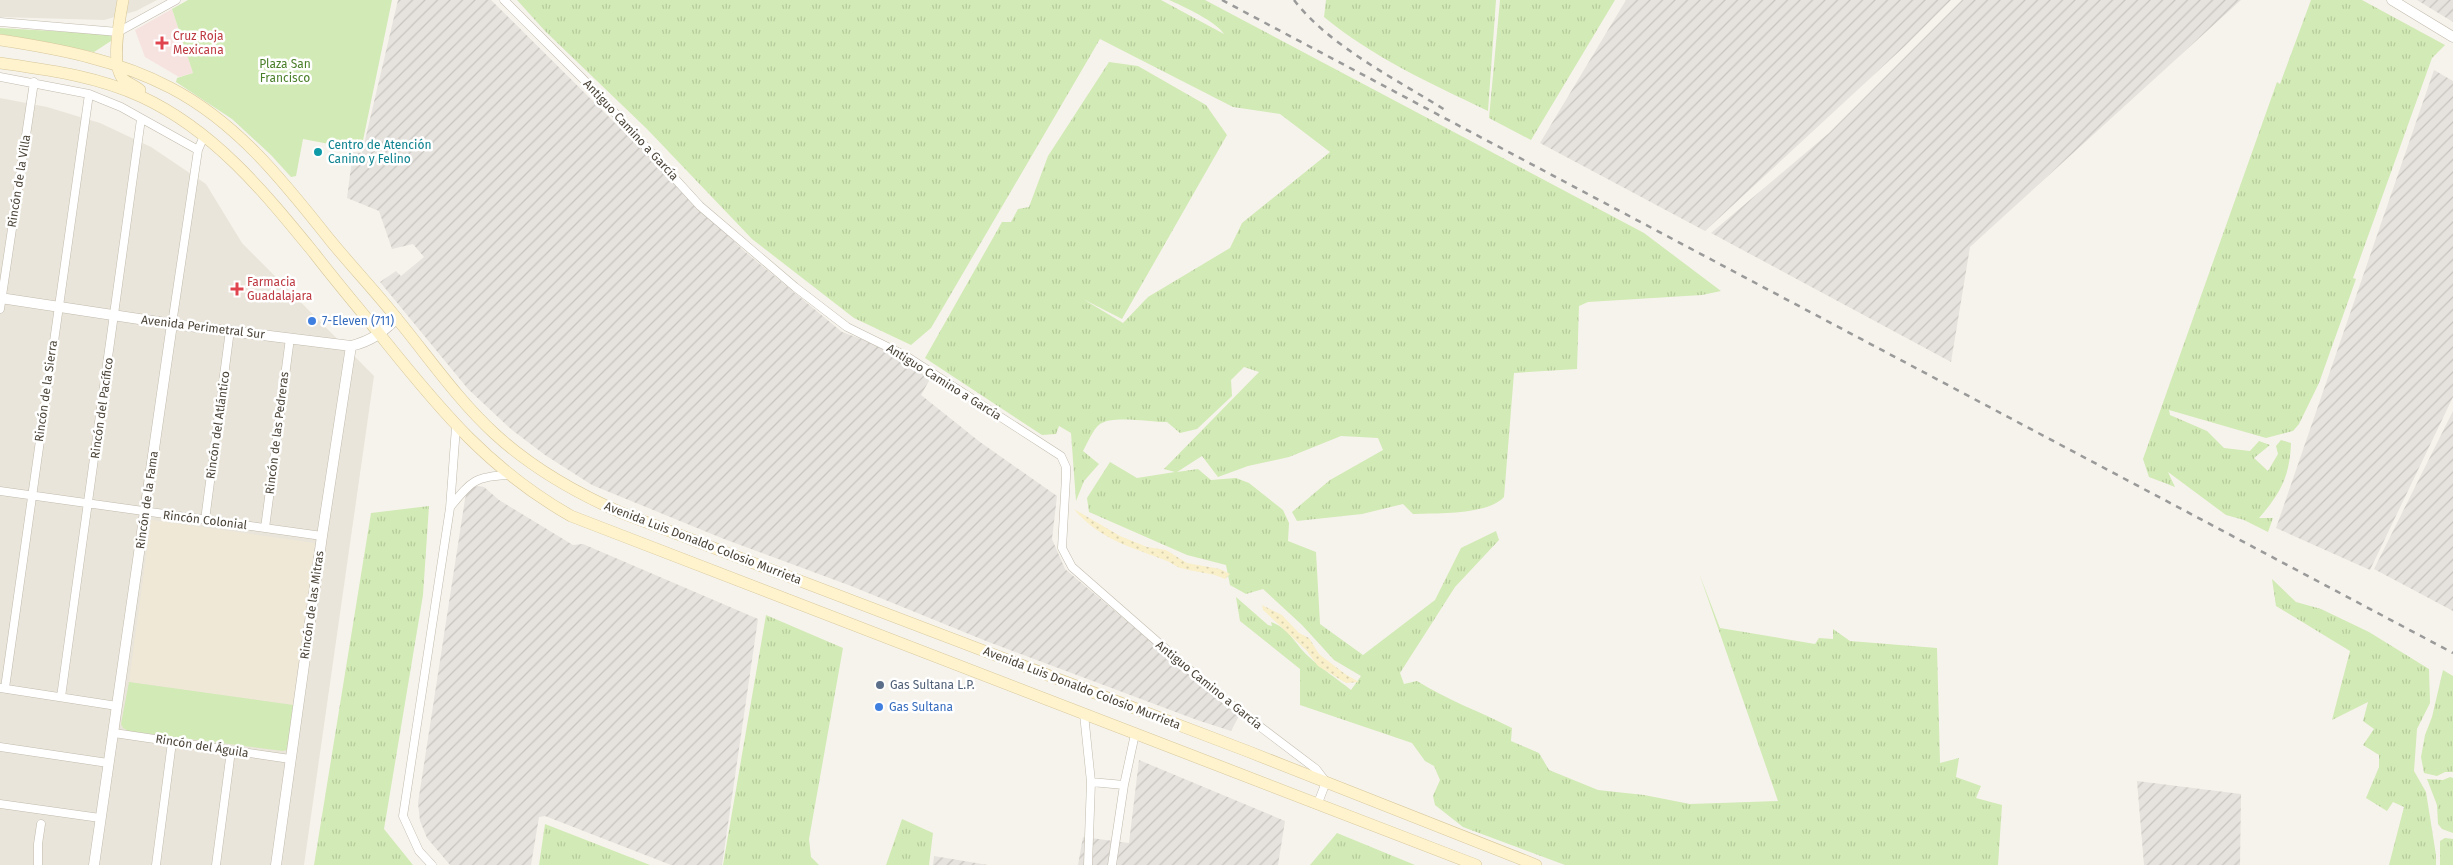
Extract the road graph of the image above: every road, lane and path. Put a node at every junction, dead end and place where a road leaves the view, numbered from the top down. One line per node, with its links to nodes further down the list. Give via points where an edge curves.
1 (123, 0): 6 (main road)
2 (176, 0): 6 (street)
3 (504, 0): 52 (street, Antiguo Camino a García, via 594,89 700,206 795,287 847,327 906,356 1061,456 1066,472 1062,548 1072,567 1217,694 1316,769)
4 (2392, 0): 7 (street)
5 (0, 22): 6 (street)
6 (118, 32): 10 (main road)
7 (2453, 37)
8 (0, 40): 10 (main road, Avenida Luis Donaldo Colosio Murrieta)
9 (0, 63): 14 (main road, Avenida Luis Donaldo Colosio Murrieta, via 88,77)
10 (117, 64): 14 (main road, via 122,78 142,90); 22 (main road, Avenida Luis Donaldo Colosio Murrieta, via 171,88 230,128 263,158)
11 (0, 77): 12 (street)
12 (34, 82): 13 (street); 18 (street, Rincón de la Villa)
13 (89, 94): 15 (street); 19 (street, Rincón de la Sierra)
14 (151, 102): 16 (main road, Avenida Luis Donaldo Colosio Murrieta)
15 (141, 119): 17 (street); 21 (street, Rincón del Pacífico)
16 (204, 136): 17 (street, Rincón de la Fama); 25 (main road, Avenida Luis Donaldo Colosio Murrieta, via 270,200)
17 (198, 150): 23 (street, Rincón de la Fama)
18 (1, 298): 19 (street, Avenida Perimetral Sur); 20 (street, Rincón de la Villa)
19 (58, 307): 21 (street, Avenida Perimetral Sur); 31 (street, Rincón de la Sierra)
20 (0, 310)
21 (115, 316): 23 (street, Avenida Perimetral Sur); 32 (street, Rincón del Pacífico)
22 (397, 318): 25 (street, Avenida Perimetral Sur); 37 (main road, Avenida Luis Donaldo Colosio Murrieta, via 460,398 509,447 583,496)
23 (172, 324): 24 (street, Avenida Perimetral Sur); 34 (street, Rincón de la Fama)
24 (230, 330): 26 (street, Avenida Perimetral Sur); 35 (street, Rincón del Atlántico)
25 (380, 335): 27 (street, Avenida Perimetral Sur); 28 (main road, Avenida Luis Donaldo Colosio Murrieta)
26 (290, 338): 27 (street, Avenida Perimetral Sur); 36 (street, Rincón de las Pedreras)
27 (351, 346): 38 (street, Rincón de las Mitras)
28 (456, 427): 29 (main road, Avenida Luis Donaldo Colosio Murrieta); 33 (street)
29 (509, 475): 33 (street, via 478,478 466,486); 39 (main road, Avenida Luis Donaldo Colosio Murrieta, via 542,500 571,516)
30 (0, 491): 31 (street, Rincón Colonial)
31 (32, 496): 32 (street, Rincón Colonial); 40 (street, Rincón de la Sierra)
32 (89, 504): 34 (street, Rincón Colonial); 41 (street, Rincón del Pacífico)
33 (450, 508): 63 (street, via 403,816 419,851)
34 (145, 512): 35 (street, Rincón Colonial); 42 (street, Rincón de la Fama)
35 (205, 520): 36 (street, Rincón Colonial)
36 (265, 528): 38 (street, Rincón Colonial)
37 (678, 534): 39 (main road); 52 (main road, Avenida Luis Donaldo Colosio Murrieta)
38 (322, 536): 49 (street, Rincón de las Mitras)
39 (669, 555): 43 (main road, Avenida Luis Donaldo Colosio Murrieta)
40 (2, 688): 41 (street)
41 (60, 697): 42 (street)
42 (118, 706): 44 (street, Rincón de la Fama)
43 (1084, 714): 45 (main road, Avenida Luis Donaldo Colosio Murrieta); 51 (street)
44 (114, 733): 46 (street, Rincón del Águila); 50 (street, Rincón de la Fama)
45 (1135, 734): 53 (street); 54 (main road, Avenida Luis Donaldo Colosio Murrieta)
46 (172, 742): 48 (street, Rincón del Águila); 60 (street)
47 (0, 747): 50 (street)
48 (231, 751): 49 (street, Rincón del Águila); 61 (street)
49 (290, 759): 62 (street, Rincón de las Mitras)
50 (108, 763): 56 (street, Rincón de la Fama)
51 (1090, 782): 53 (street); 64 (street)
52 (1326, 782): 54 (street); 67 (main road, Avenida Luis Donaldo Colosio Murrieta)
53 (1124, 785): 65 (street)
54 (1318, 803): 66 (main road, Avenida Luis Donaldo Colosio Murrieta)
55 (0, 807): 56 (street)
56 (100, 818): 59 (street, Rincón de la Fama)
57 (41, 824): 58 (street)
58 (38, 865)
59 (94, 865)
60 (156, 865)
61 (216, 865)
62 (276, 865)
63 (432, 865)
64 (1088, 865)
65 (1112, 865)
66 (1476, 865)
67 (1536, 865)

